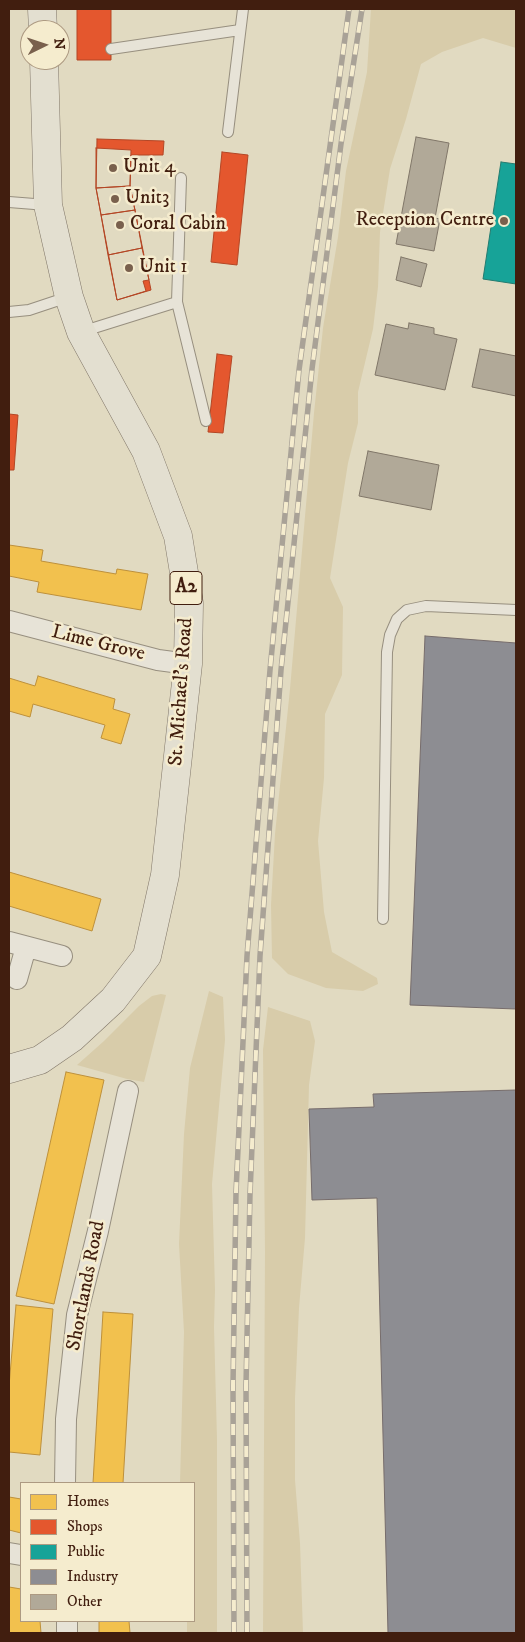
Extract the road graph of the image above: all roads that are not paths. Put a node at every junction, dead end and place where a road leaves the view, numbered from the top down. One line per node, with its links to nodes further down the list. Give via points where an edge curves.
1 (243, 9): 2 (lane)
2 (240, 30): 3 (lane); 5 (lane)
3 (111, 49)
4 (44, 70): 8 (main road, St. Michael's Road / A2)
5 (228, 132)
6 (181, 178): 10 (lane)
7 (9, 202): 8 (lane)
8 (48, 205): 9 (main road, St. Michael's Road / A2)
9 (69, 297): 11 (lane, via 29,310); 12 (main road, St. Michael's Road / A2)
10 (177, 302): 12 (lane); 13 (lane)
11 (9, 312)
12 (81, 332): 16 (main road, St. Michael's Road / A2, via 146,451 178,536 189,603)
13 (206, 421)
14 (516, 610): 17 (lane, via 426,606 408,610 397,619 390,635 387,652)
15 (9, 621): 16 (street, Lime Grove, via 158,660)
16 (188, 664): 21 (main road, St. Michael's Road / A2, via 165,876 147,956 114,1000 72,1038 40,1060)
17 (383, 919)
18 (17, 944): 19 (street); 20 (street)
19 (62, 956)
20 (17, 979)
21 (9, 1069)
22 (128, 1091): 23 (street, Shortlands Road, via 77,1315 66,1419)
23 (65, 1482)

